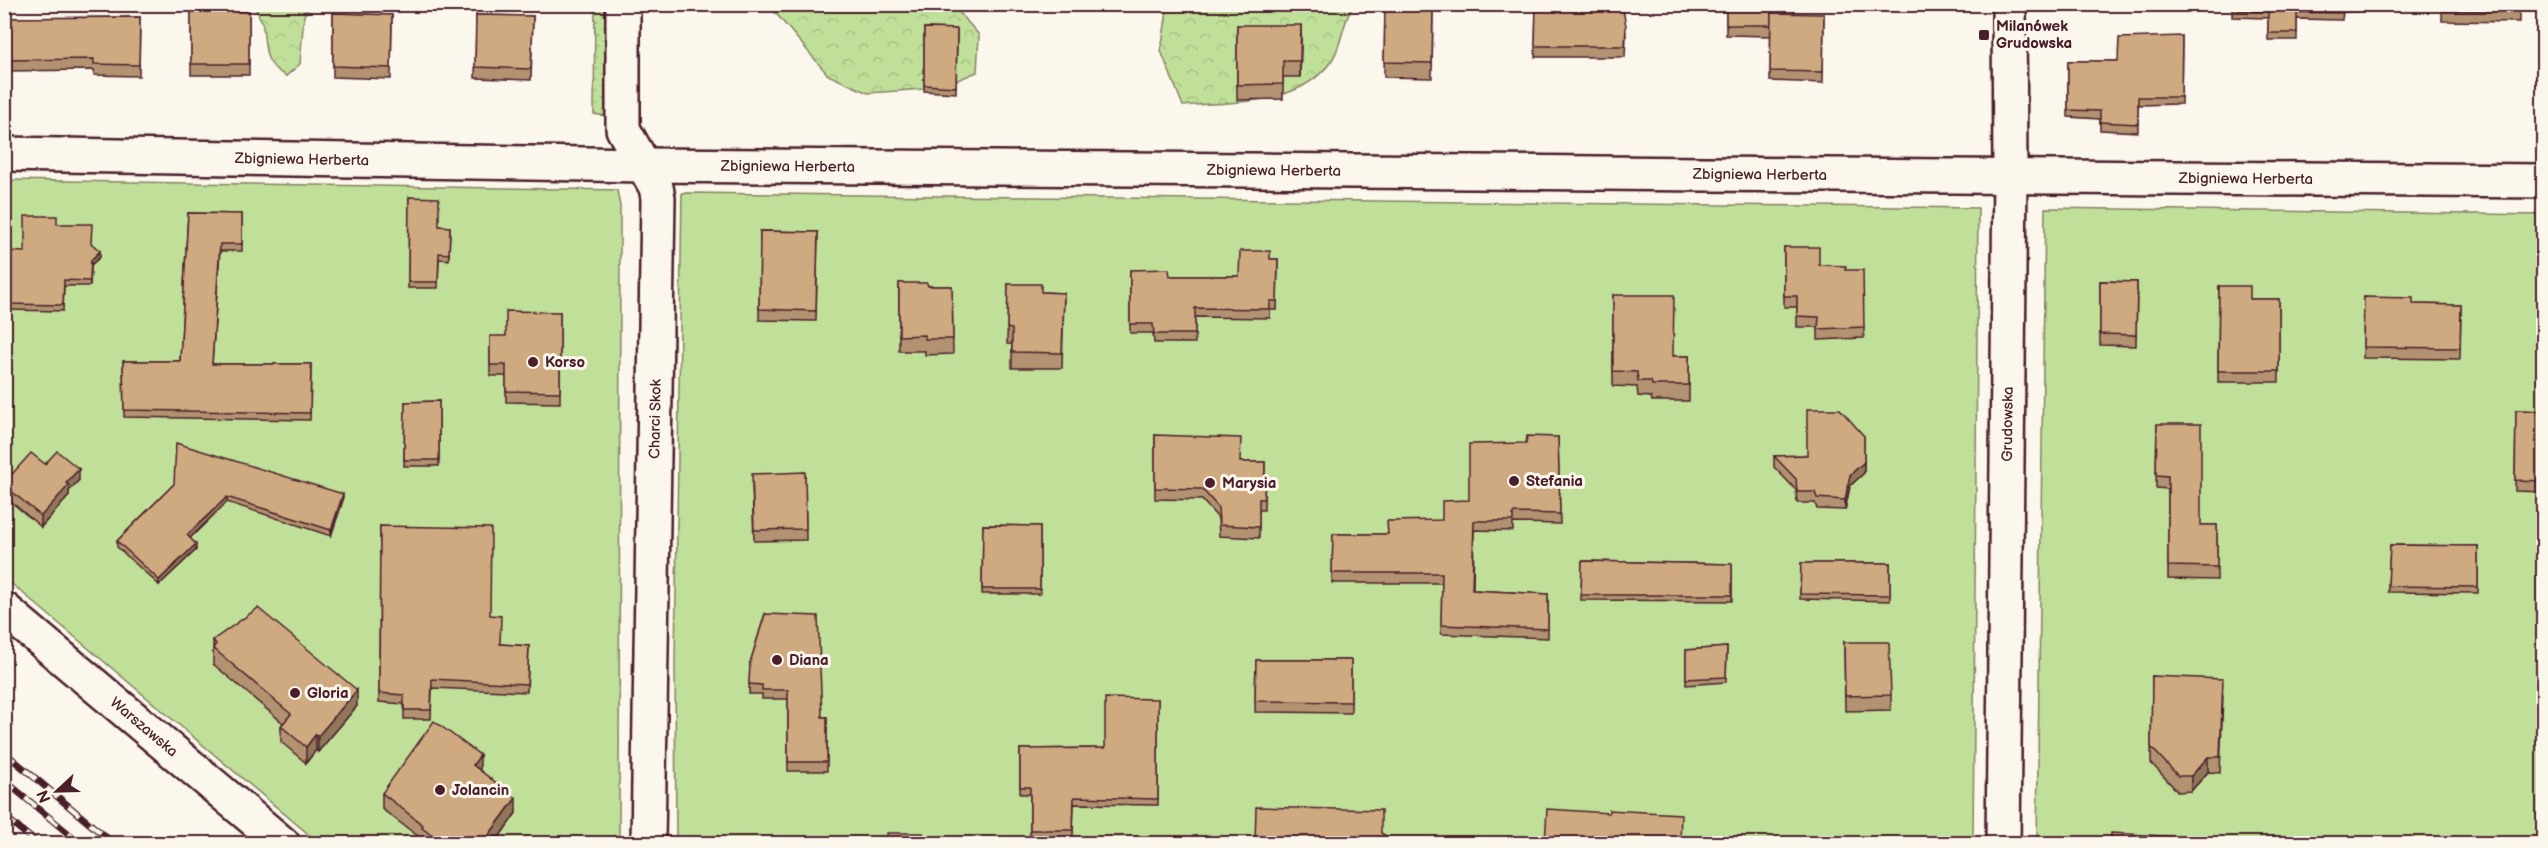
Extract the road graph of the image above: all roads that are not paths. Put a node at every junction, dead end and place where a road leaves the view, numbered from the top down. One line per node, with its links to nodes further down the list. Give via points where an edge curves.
1 (623, 4): 4 (street, Charci Skok, via 623,129)
2 (2009, 4): 5 (street, Grudowska)
3 (4, 154): 4 (street, Zbigniewa Herberta)
4 (643, 165): 5 (street, Zbigniewa Herberta); 9 (street, Charci Skok, via 658,198)
5 (2010, 175): 6 (street, Zbigniewa Herberta); 10 (street, Grudowska)
6 (2544, 181)
7 (4, 609): 8 (street, Warszawska)
8 (284, 843)
9 (648, 843)
10 (2003, 843)

